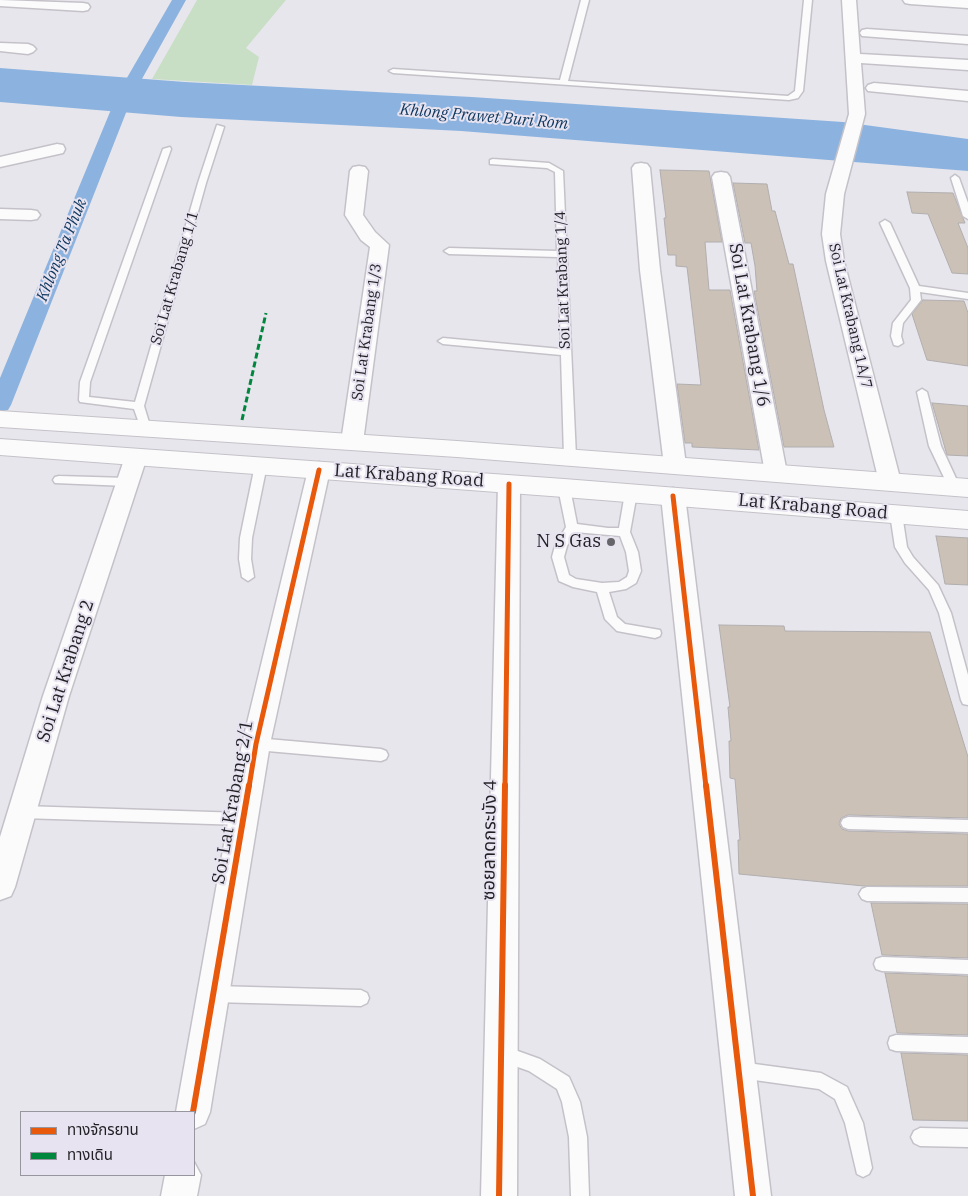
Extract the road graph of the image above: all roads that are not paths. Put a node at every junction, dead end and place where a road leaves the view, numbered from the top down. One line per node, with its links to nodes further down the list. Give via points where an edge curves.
1 (585, 0): 15 (lane)
2 (808, 0): 15 (lane, via 799,91 790,98)
3 (849, 0): 12 (street, Soi Lat Krabang 1A/7)
4 (910, 0): 6 (street)
5 (0, 2): 7 (street)
6 (968, 4)
7 (83, 8)
8 (867, 33): 9 (street)
9 (968, 40)
10 (0, 47): 11 (street)
11 (28, 49)
12 (854, 58): 13 (street); 52 (street, Soi Lat Krabang 1A/7, via 857,114 835,194 831,234)
13 (968, 65)
14 (393, 71): 15 (lane)
15 (563, 83)
16 (874, 88): 17 (street)
17 (968, 96)
18 (220, 127): 39 (lane, Soi Lat Krabang 1/1)
19 (56, 149): 21 (street)
20 (166, 150): 39 (lane, via 86,382 84,400)
21 (0, 162)
22 (493, 162): 32 (lane, Soi Lat Krabang 1/4, via 550,166 560,171)
23 (641, 168): 47 (street, via 650,270)
24 (359, 171): 42 (street, Soi Lat Krabang 1/3, via 354,215 368,236 380,245)
25 (721, 177): 49 (street, Soi Lat Krabang 1/6)
26 (955, 178): 29 (lane)
27 (0, 214): 28 (street)
28 (31, 215)
29 (968, 216)
30 (885, 223): 33 (lane)
31 (449, 251): 32 (lane)
32 (561, 254): 37 (lane, Soi Lat Krabang 1/4)
33 (915, 288): 34 (lane); 36 (lane, via 916,300 898,323)
34 (968, 296)
35 (443, 341): 37 (lane)
36 (898, 344)
37 (565, 352): 45 (lane, Soi Lat Krabang 1/4)
38 (922, 392): 55 (lane, via 936,446)
39 (139, 406): 41 (lane)
40 (0, 419): 41 (main road, Lat Krabang Road)
41 (146, 430): 42 (main road, Lat Krabang Road)
42 (352, 442): 45 (main road, Lat Krabang Road)
43 (0, 447): 44 (main road, Lat Krabang Road)
44 (136, 457): 46 (main road, Lat Krabang Road); 51 (street, Soi Lat Krabang 2)
45 (570, 457): 47 (main road, Lat Krabang Road)
46 (261, 465): 48 (main road, Lat Krabang Road); 62 (lane, via 246,538)
47 (675, 465): 49 (main road, Lat Krabang Road)
48 (319, 470): 53 (main road, Lat Krabang Road); 66 (street, Soi Lat Krabang 2/1)
49 (776, 473): 52 (main road, Lat Krabang Road)
50 (59, 480): 51 (lane)
51 (127, 482): 68 (street, Soi Lat Krabang 2, via 56,696)
52 (890, 482): 55 (main road, Lat Krabang Road)
53 (509, 484): 54 (main road, Lat Krabang Road); 81 (street, ซอยลาดกระบัง 4)
54 (564, 488): 56 (main road, Lat Krabang Road); 60 (lane)
55 (961, 488)
56 (631, 493): 57 (main road, Lat Krabang Road); 61 (lane)
57 (673, 496): 58 (main road, Lat Krabang Road); 82 (street)
58 (896, 514): 59 (main road, Lat Krabang Road); 65 (lane, via 901,547 934,588 945,613)
59 (968, 520)
60 (572, 526): 61 (lane); 63 (lane, via 558,557 563,578)
61 (624, 532): 63 (lane, via 632,552 635,571 632,580 622,586)
62 (248, 576)
63 (602, 588): 64 (lane, via 611,619 616,624 632,631)
64 (655, 633)
65 (968, 700)
66 (256, 744): 67 (lane); 69 (street, Soi Lat Krabang 2/1)
67 (381, 755)
68 (22, 812): 69 (lane); 72 (street, Soi Lat Krabang 2)
69 (243, 819): 77 (street, Soi Lat Krabang 2/1)
70 (848, 823): 71 (lane)
71 (968, 826)
72 (0, 888)
73 (867, 894): 74 (lane)
74 (968, 894)
75 (882, 964): 76 (lane)
76 (968, 967)
77 (214, 994): 78 (lane); 83 (street, Soi Lat Krabang 2/1)
78 (361, 998)
79 (896, 1043): 80 (lane)
80 (968, 1045)
81 (501, 1053): 89 (street, ซอยลาดกระบัง 4); 90 (lane, via 534,1065 563,1084 571,1102 578,1137)
82 (740, 1070): 86 (lane, via 821,1082 841,1093 854,1122); 91 (street)
83 (193, 1111)
84 (920, 1137): 85 (lane)
85 (968, 1138)
86 (862, 1168)
87 (183, 1176): 88 (street)
88 (179, 1196)
89 (499, 1196)
90 (580, 1196)
91 (753, 1196)

